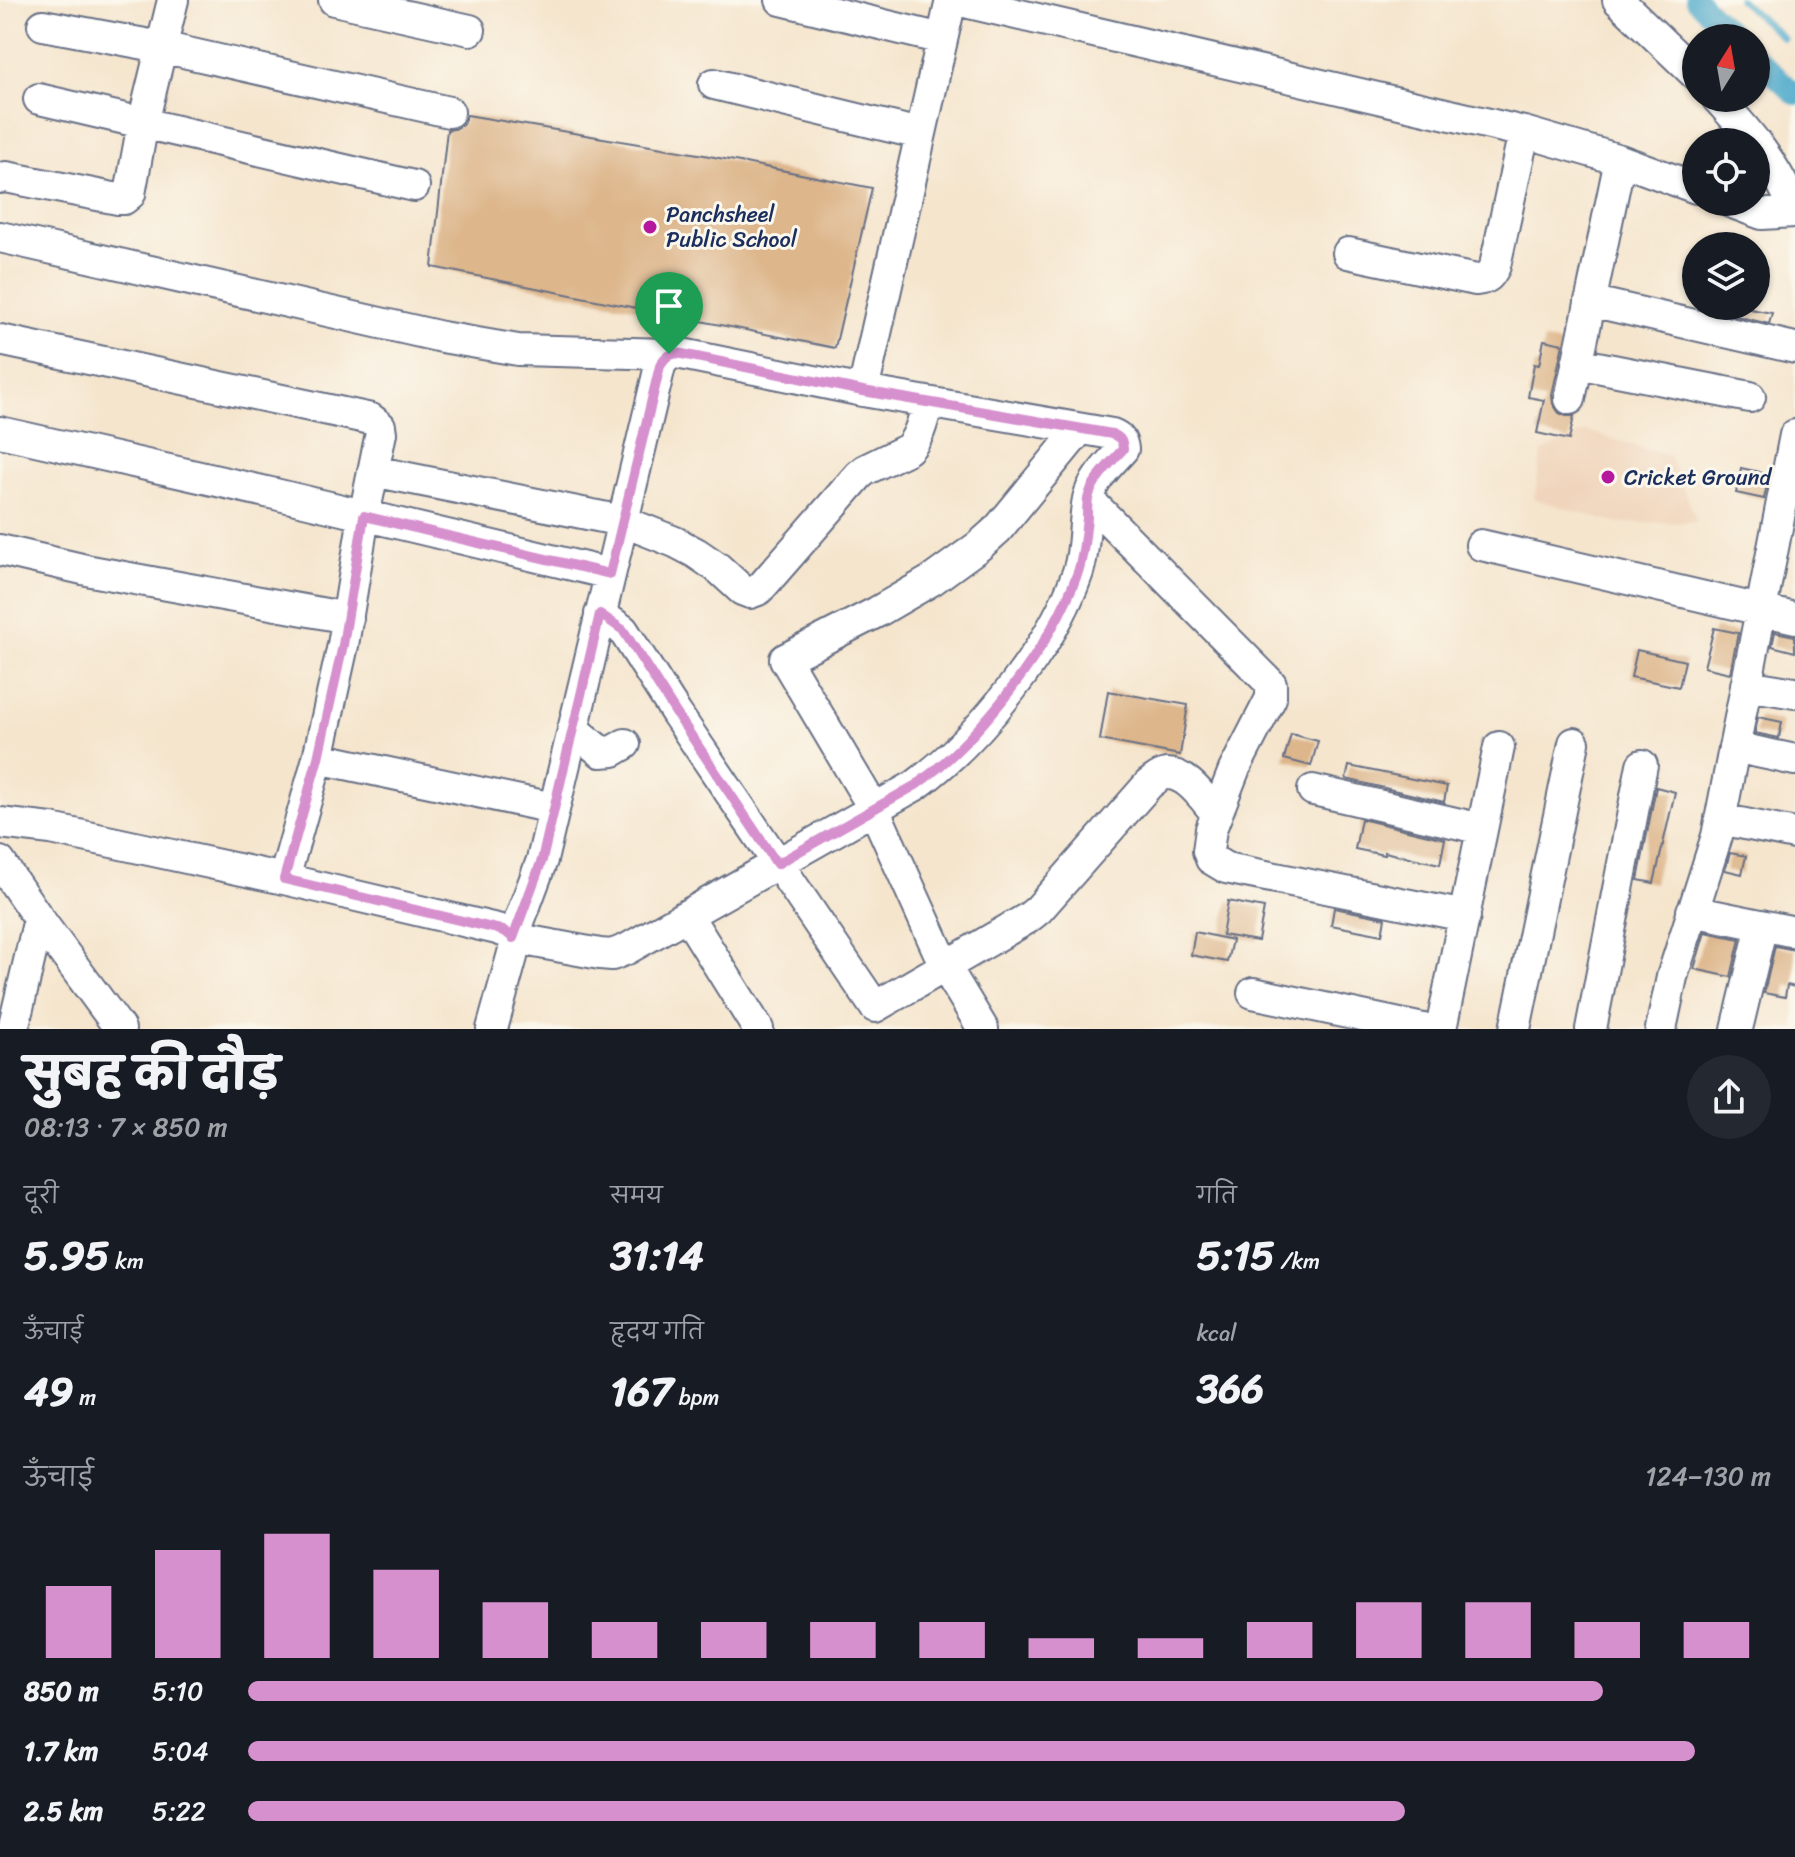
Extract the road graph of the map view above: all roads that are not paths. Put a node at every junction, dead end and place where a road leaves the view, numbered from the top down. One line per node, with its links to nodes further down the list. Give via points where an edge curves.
1 (173, 0): 9 (street)
2 (334, 0): 7 (street)
3 (781, 0): 8 (street)
4 (954, 0): 8 (street); 16 (street)
5 (1618, 0): 10 (street)
6 (43, 25): 9 (street)
7 (470, 30)
8 (942, 39): 17 (street)
9 (161, 47): 13 (street); 15 (street)
10 (1682, 62)
11 (714, 84): 17 (street)
12 (39, 99): 15 (street)
13 (449, 112)
14 (1729, 112): 22 (street, via 1763,151)
15 (143, 123): 19 (street, via 132,190 124,199); 21 (street)
16 (1524, 132): 18 (street); 25 (street, via 1495,266 1486,279)
17 (920, 134): 31 (street)
18 (1620, 160): 20 (street); 26 (street)
19 (0, 178)
20 (1682, 183)
21 (414, 186)
22 (1795, 211): 23 (street)
23 (1770, 213)
24 (0, 237): 29 (street, via 496,347)
25 (1348, 253)
26 (1590, 301): 28 (street); 30 (street)
27 (0, 340): 38 (street, via 371,419 381,433)
28 (1795, 348)
29 (669, 354): 31 (street); 41 (street, via 660,366)
30 (1577, 363): 32 (street); 33 (street)
31 (863, 391): 34 (street)
32 (1750, 397)
33 (1570, 399)
34 (928, 403): 35 (street); 41 (street, via 913,444 859,475 758,590 742,590 696,553)
35 (1080, 429): 39 (street, via 1112,434 1123,442); 61 (street, via 979,546 932,580 785,659)
36 (0, 432): 40 (street)
37 (1795, 435): 45 (street)
38 (373, 471): 40 (street); 41 (street)
39 (1088, 499): 61 (street, via 1077,573 1031,662 965,744 936,771); 62 (street, via 1271,684 1271,698)
40 (364, 516): 44 (street); 47 (street)
41 (622, 521): 44 (street)
42 (1481, 545): 45 (street)
43 (0, 550): 47 (street)
44 (610, 574): 46 (street)
45 (1761, 612): 48 (street); 49 (street)
46 (600, 614): 51 (street); 68 (street, via 623,630)
47 (348, 618): 56 (street)
48 (1795, 618)
49 (1746, 685): 50 (street); 55 (street)
50 (1795, 693)
51 (573, 729): 53 (street, via 601,752); 60 (street)
52 (1574, 743): 86 (street)
53 (625, 744)
54 (1499, 747): 65 (street)
55 (1734, 747): 57 (street); 63 (street)
56 (318, 758): 60 (street); 69 (street)
57 (1795, 760)
58 (1642, 765): 87 (street)
59 (1313, 790): 65 (street)
60 (553, 808): 76 (street, via 542,860)
61 (874, 809): 68 (street); 77 (street)
62 (1217, 814): 72 (street, via 1208,851 1218,865); 77 (street, via 1190,783 1160,776 1038,910)
63 (1720, 819): 66 (street); 70 (street)
64 (0, 823): 69 (street)
65 (1482, 829): 72 (street)
66 (1795, 834)
67 (0, 862): 73 (street)
68 (777, 864): 71 (street); 77 (street, via 875,1007)
69 (284, 879): 76 (street, via 497,929)
70 (1692, 911): 74 (street); 88 (street)
71 (687, 915): 76 (street, via 612,955); 82 (street)
72 (1465, 916): 85 (street)
73 (39, 919): 79 (street); 80 (street)
74 (1762, 925): 75 (street); 89 (street)
75 (1795, 932)
76 (513, 938): 81 (street)
77 (945, 966): 83 (street)
78 (1253, 993): 84 (street)
79 (112, 1025)
80 (13, 1029)
81 (492, 1029)
82 (758, 1029)
83 (983, 1029)
84 (1423, 1029)
85 (1441, 1029)
86 (1515, 1029)
87 (1591, 1029)
88 (1661, 1029)
89 (1737, 1029)

